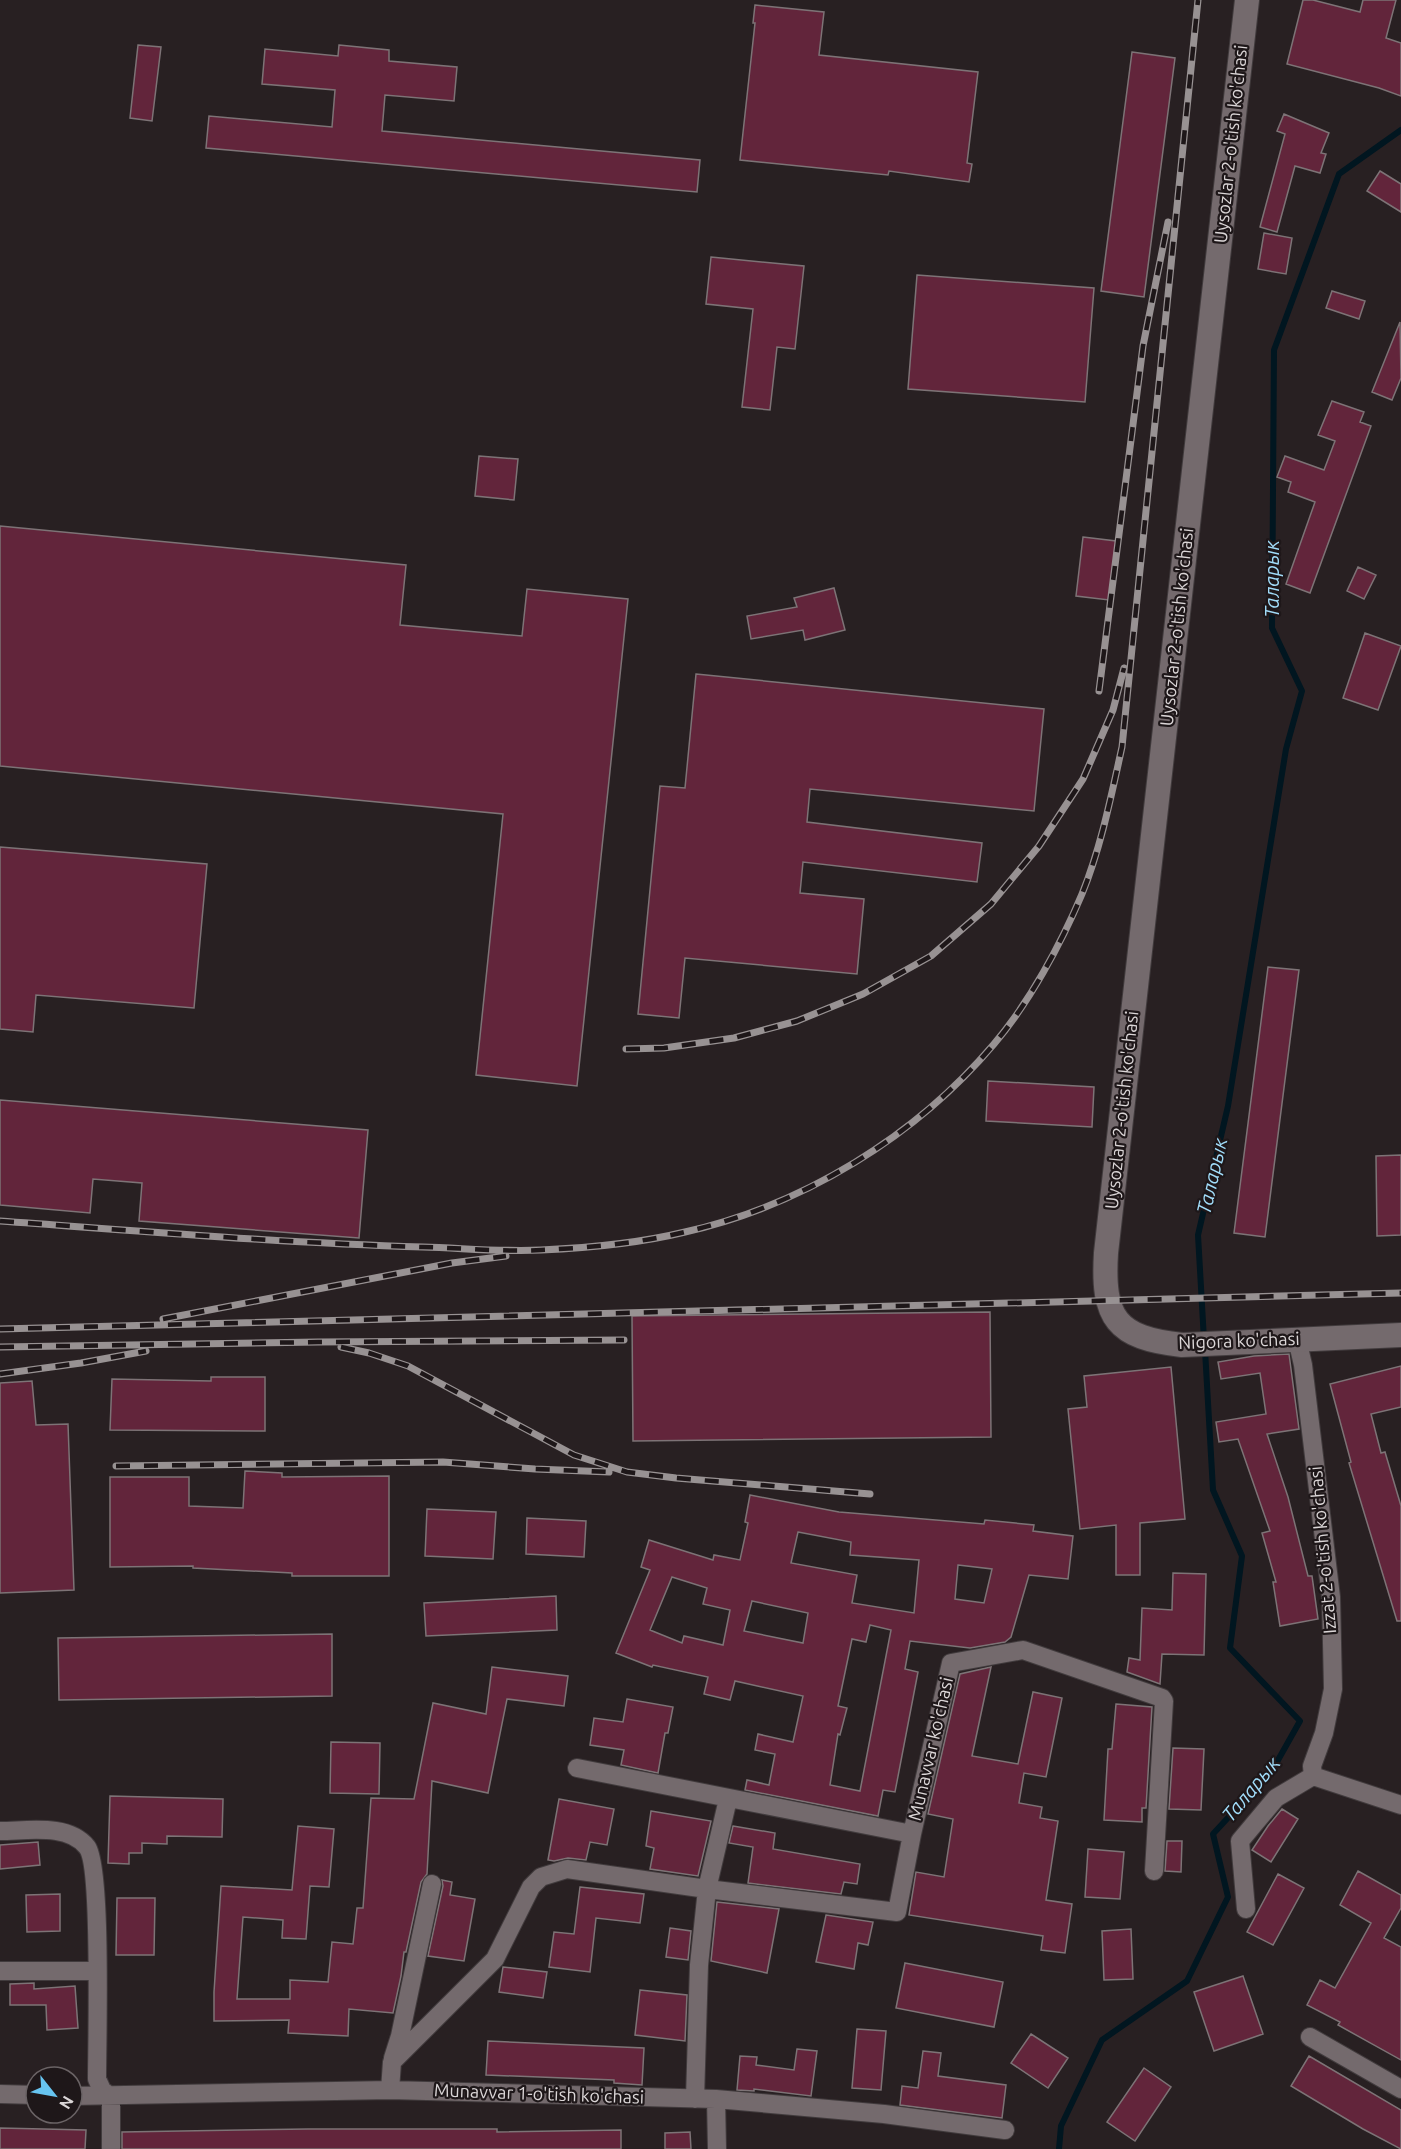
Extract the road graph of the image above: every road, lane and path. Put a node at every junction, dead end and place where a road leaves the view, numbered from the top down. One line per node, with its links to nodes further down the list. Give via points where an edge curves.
1 (1248, 0): 2 (street, Uysozlar 2-o'tish ko'chasi)
2 (1106, 1253): 4 (street, Nigora ko'chasi, via 1107,1300 1117,1320 1147,1340 1182,1345)
3 (1401, 1335): 4 (street, Nigora ko'chasi)
4 (1297, 1339): 6 (street, Izzat 2-o'tish ko'chasi, via 1331,1597 1333,1689 1312,1766)
5 (577, 1768): 7 (street, Munavvar ko'chasi)
6 (1313, 1776): 8 (street); 14 (street, via 1276,1798 1240,1841)
7 (728, 1799): 10 (street, Munavvar ko'chasi); 13 (street)
8 (1401, 1805)
9 (0, 1831): 16 (street, via 54,1830 73,1836 88,1848 94,1867)
10 (912, 1834): 11 (street, Munavvar ko'chasi, via 951,1663 1023,1650 1159,1696 1164,1701); 13 (street, Munavvar ko'chasi, via 897,1912)
11 (1154, 1871)
12 (432, 1884): 18 (street)
13 (708, 1889): 18 (street, Munavvar ko'chasi, via 567,1869 541,1877 524,1897 495,1959); 25 (street, via 699,1965)
14 (1245, 1909)
15 (0, 1971): 16 (street)
16 (98, 1971): 24 (street, via 96,2079)
17 (1310, 2037): 19 (street)
18 (392, 2062): 20 (street)
19 (1401, 2089)
20 (390, 2090): 24 (street, Munavvar 1-o'tish ko'chasi); 25 (street, Munavvar 1-o'tish ko'chasi)
21 (0, 2094): 22 (street)
22 (24, 2095)
23 (84, 2096): 24 (street, Munavvar 1-o'tish ko'chasi)
24 (111, 2097): 28 (street)
25 (695, 2098): 26 (street, Munavvar 1-o'tish ko'chasi)
26 (716, 2099): 27 (street, Munavvar 1-o'tish ko'chasi, via 884,2114); 29 (street)
27 (1005, 2130)
28 (111, 2149)
29 (717, 2149)

